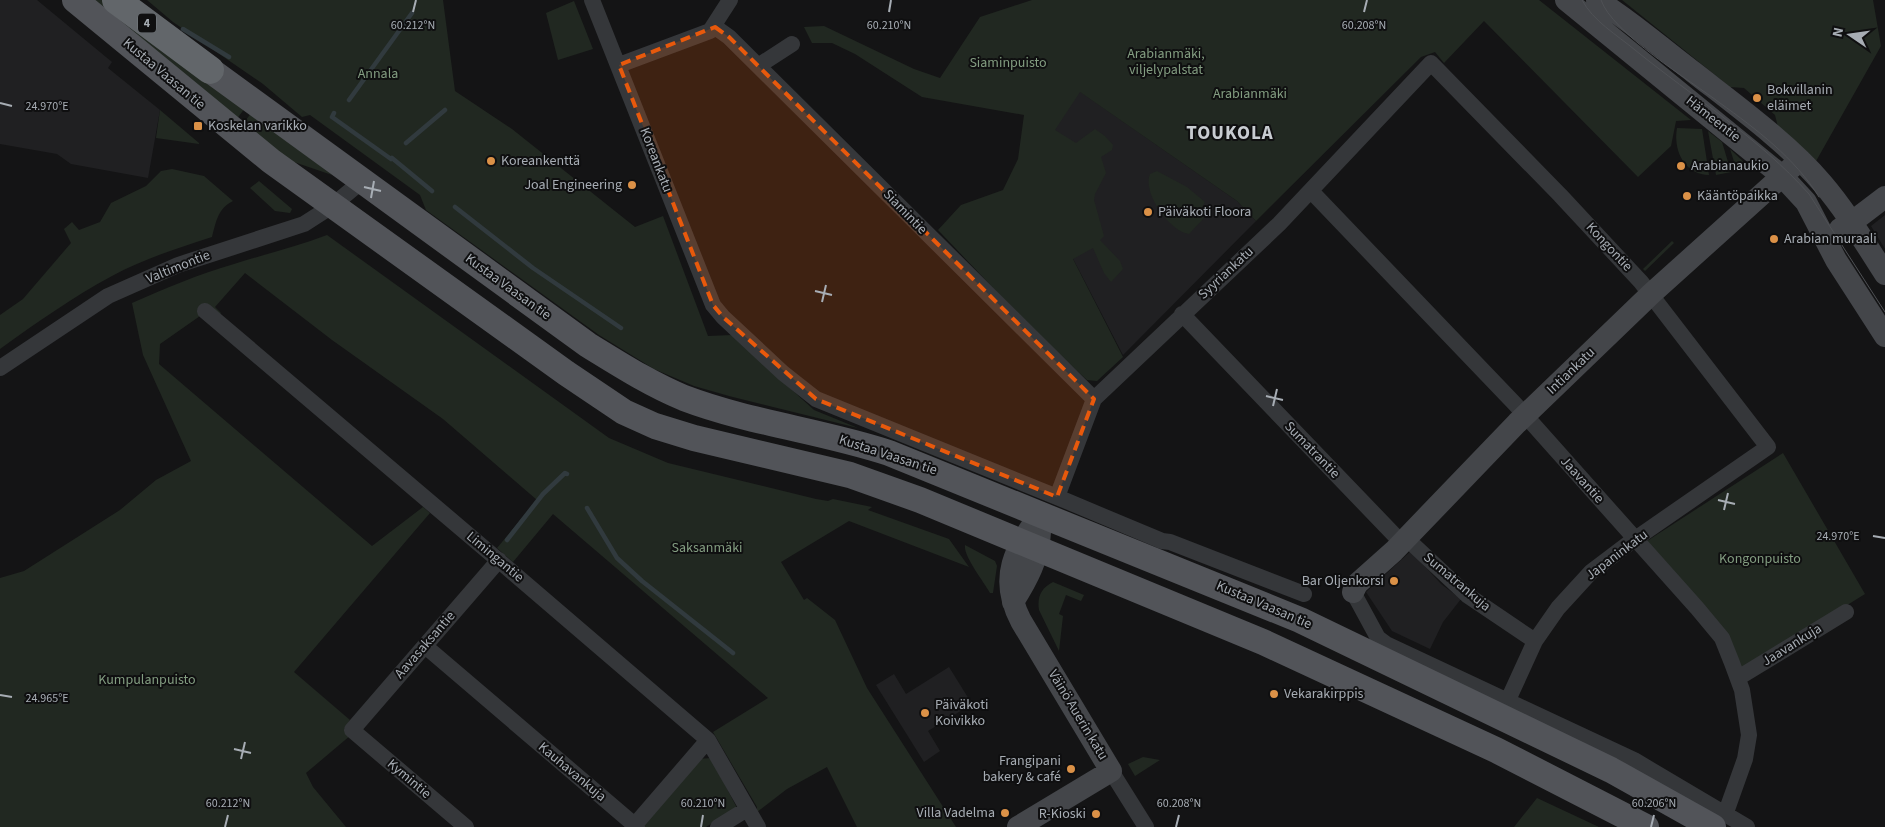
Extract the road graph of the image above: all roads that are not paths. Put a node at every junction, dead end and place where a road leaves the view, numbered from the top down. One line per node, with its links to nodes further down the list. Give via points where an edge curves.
1 (74, 0): 18 (main road, Kustaa Vaasan tie, via 219,120)
2 (116, 0): 12 (highway, Kustaa Vaasan tie / 4)
3 (592, 0): 10 (street, Koreankatu)
4 (730, 0): 7 (street)
5 (1597, 0): 13 (street, Hämeentie, via 1623,16)
6 (1569, 1): 14 (street, Hämeentie)
7 (714, 27): 10 (street); 11 (street, Siamintie)
8 (792, 44): 11 (street)
9 (1431, 63): 16 (street, Syyriankatu); 22 (street, Kongontie)
10 (619, 65): 25 (street, Koreankatu, via 713,305)
11 (758, 66): 28 (street, Siamintie)
12 (210, 70): 15 (main road, Kustaa Vaasan tie / 4)
13 (1800, 160): 14 (street, Intiankatu); 19 (street, Hämeentie, via 1822,182)
14 (1782, 176): 20 (street, Hämeentie, via 1806,202); 22 (street, Intiankatu)
15 (362, 181): 18 (street, Valtimontie); 31 (main road, Kustaa Vaasan tie, via 588,345 668,391 722,410 859,443)
16 (1311, 191): 24 (street, Syyriankatu); 29 (street, Jaavantie)
17 (1885, 197): 19 (street)
18 (332, 206): 27 (street, Valtimontie, via 304,224 186,262 108,296); 34 (main road, Kustaa Vaasan tie, via 624,412 694,438 850,475)
19 (1852, 222): 20 (street); 21 (street, Hämeentie)
20 (1825, 236): 26 (street, Hämeentie, via 1836,260)
21 (1885, 274)
22 (1651, 294): 29 (street, Intiankatu); 30 (street, Kongontie)
23 (205, 311): 35 (street, Limingantie)
24 (1182, 314): 28 (street, Syyriankatu); 32 (street, Sumatrantie)
25 (723, 317): 31 (street, Kustaa Vaasan tie, via 816,399)
26 (1885, 336)
27 (0, 368)
28 (1094, 399): 31 (street, Syyriankatu)
29 (1525, 416): 32 (street, Intiankatu); 33 (street, Jaavantie)
30 (1768, 447): 33 (street, Japaninkatu)
31 (1053, 503): 34 (street, Väinö Auerin katu); 37 (street, Kustaa Vaasan tie); 47 (main road, Kustaa Vaasan tie)
32 (1404, 540): 36 (street, Intiankatu, via 1357,584); 39 (street, Sumatrankuja, via 1467,595)
33 (1635, 540): 39 (street, Japaninkatu, via 1591,572 1558,608); 41 (street, Jaavantie, via 1722,638)
34 (1030, 546): 45 (street, Väinö Auerin katu, via 1009,579 1013,602 1021,621); 54 (main road, Kustaa Vaasan tie, via 1270,645 1496,750)
35 (499, 560): 40 (street, Aavasaksantie); 44 (street, Limingantie)
36 (1353, 592): 42 (street, Kustaa Vaasan tie, via 1378,638 1386,644)
37 (1304, 594)
38 (1846, 612): 41 (street, Jaavankuja)
39 (1535, 641): 42 (street, Japaninkatu)
40 (425, 646): 43 (street, Aavasaksantie); 48 (street, Kauhavankuja)
41 (1738, 678): 47 (street, Jaavantie, via 1749,735 1745,759)
42 (1508, 700): 47 (street, Kustaa Vaasan tie, via 1634,760)
43 (352, 730): 49 (street, Kymintie)
44 (708, 740): 46 (street, Limingantie); 48 (street, Kauhavankuja)
45 (1111, 771): 52 (street); 53 (street, Väinö Auerin katu)
46 (747, 809): 50 (street); 51 (street, Limingantie)
47 (1719, 821): 55 (street, Kustaa Vaasan tie)
48 (635, 826)
49 (466, 827)
50 (718, 827)
51 (758, 827)
52 (1018, 827)
53 (1146, 827)
54 (1646, 827)
55 (1747, 827)

